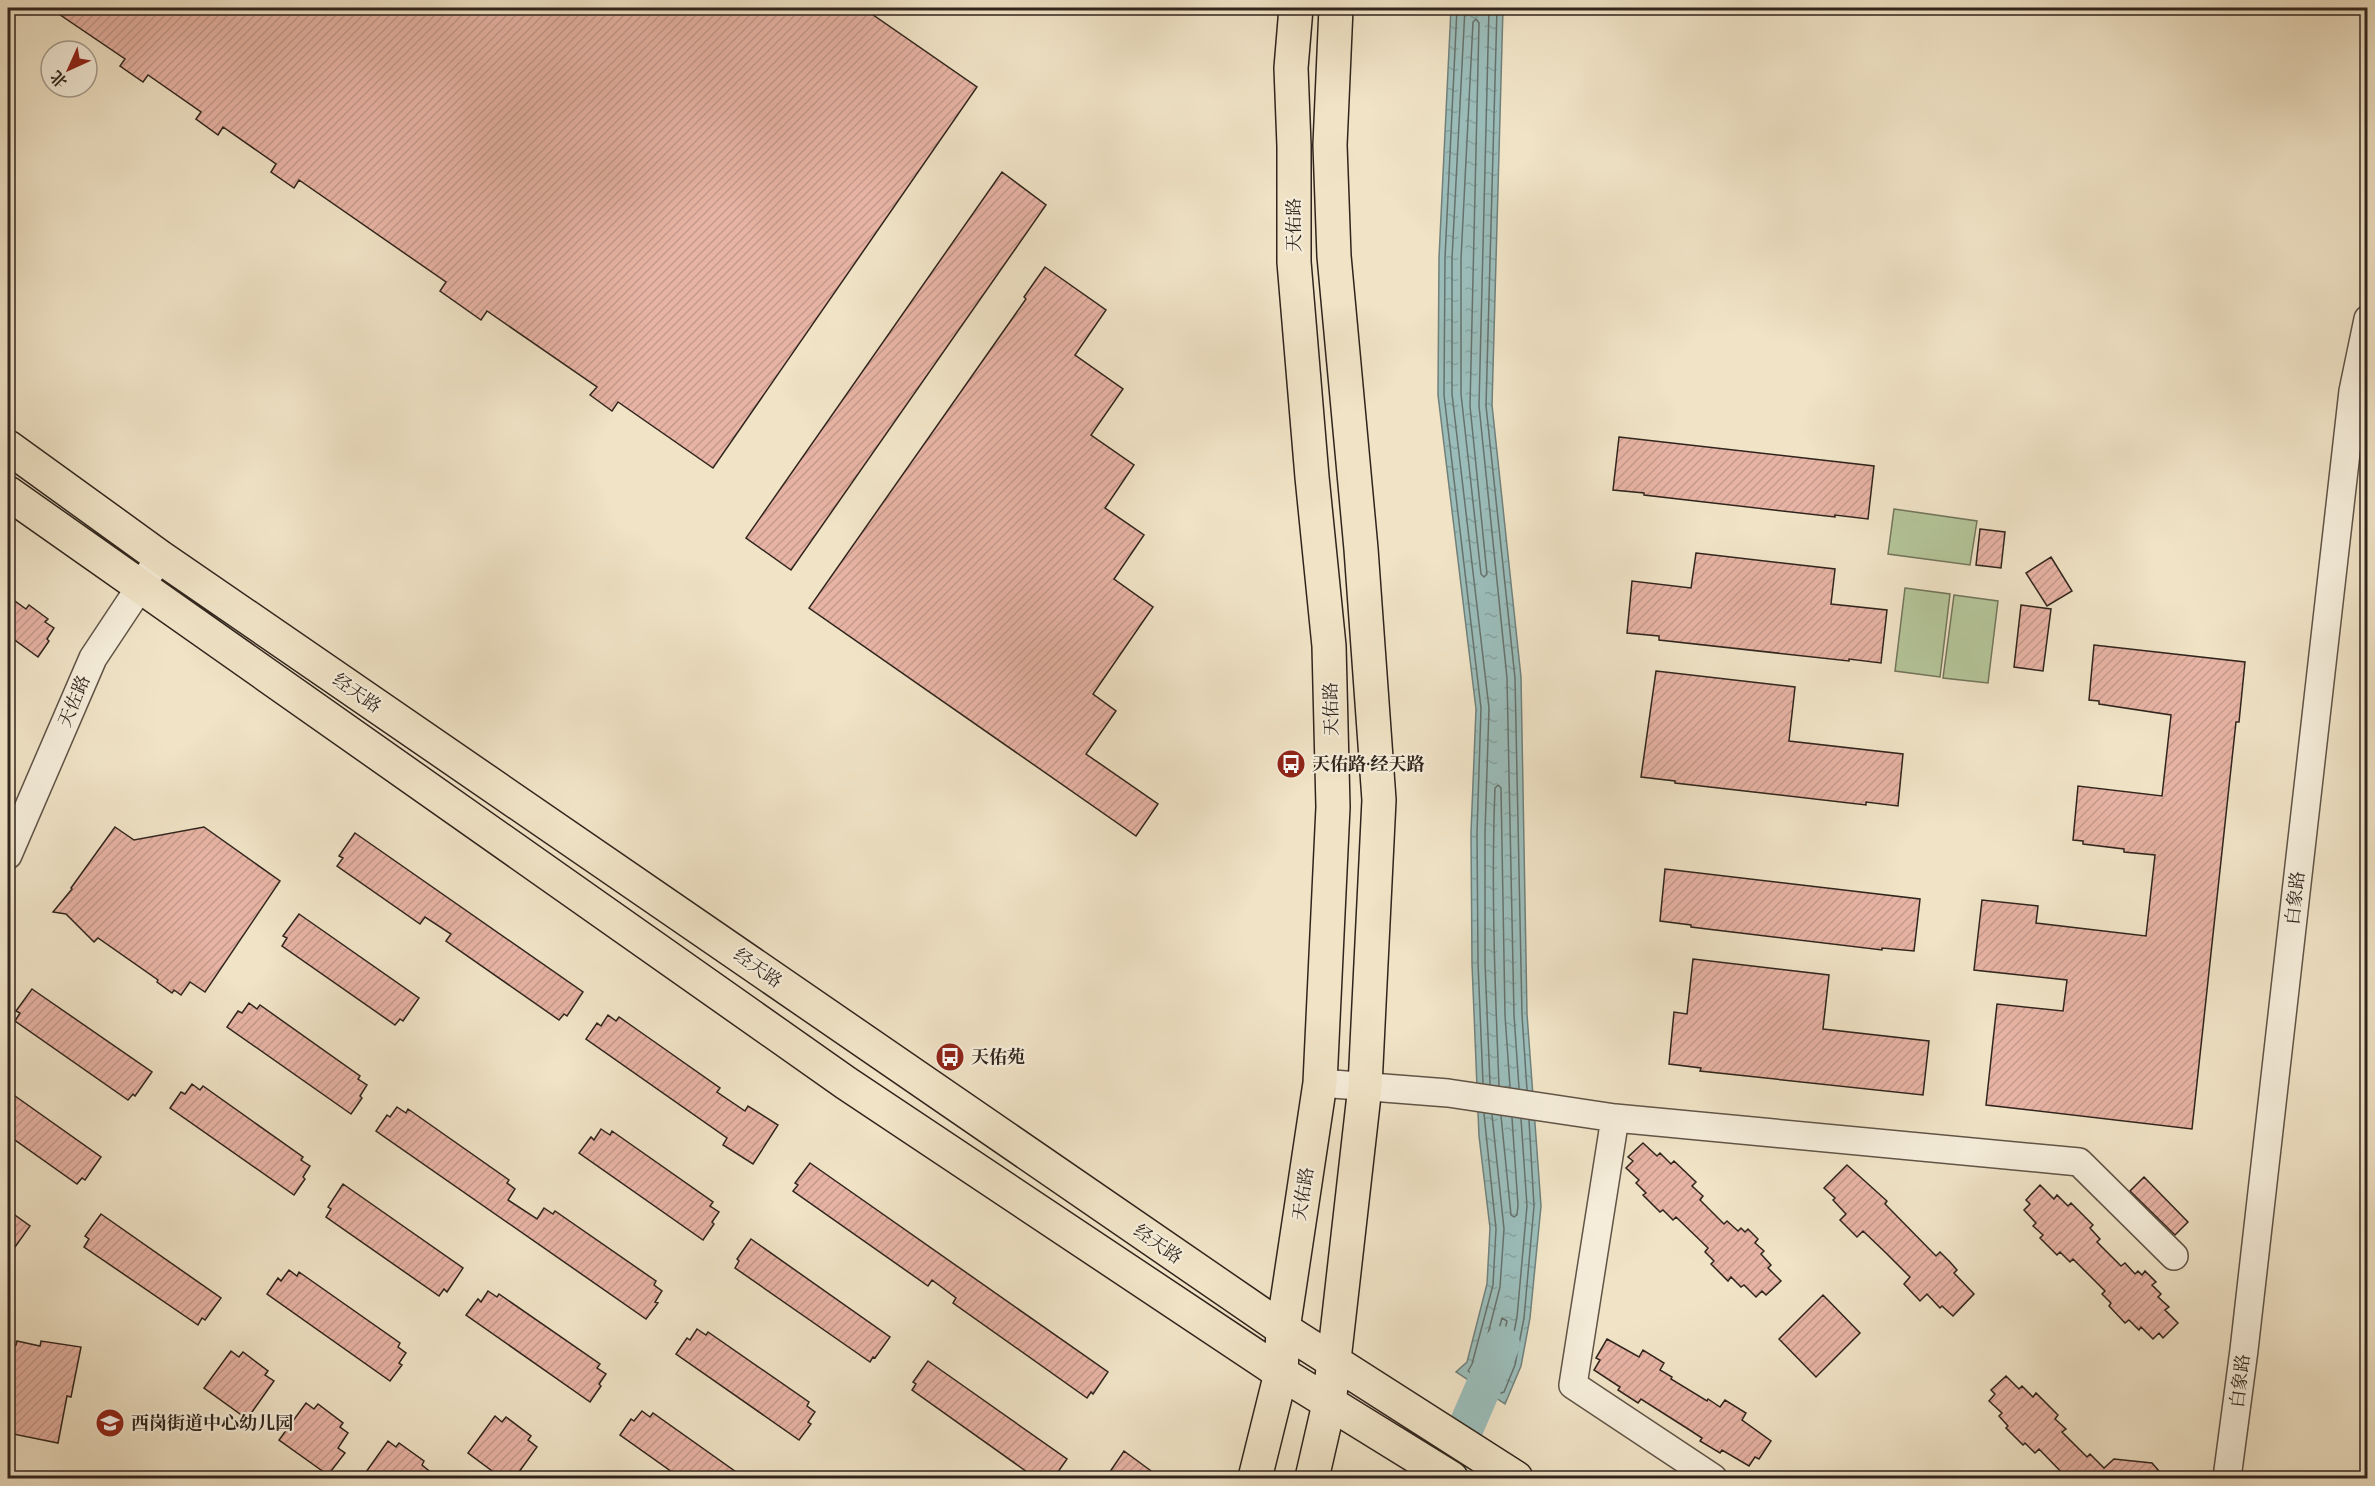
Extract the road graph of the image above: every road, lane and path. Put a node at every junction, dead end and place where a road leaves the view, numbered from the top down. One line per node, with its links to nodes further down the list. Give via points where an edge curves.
1 (1296, 8): 9 (main road, 天佑路, via 1291,68 1294,262 1329,646 1333,807)
2 (1336, 8): 10 (main road, 天佑路, via 1330,145 1334,256 1379,800)
3 (2367, 319): 22 (street, 白象路, via 2353,392)
4 (8, 447): 6 (main road, 经天路)
5 (8, 493): 7 (main road)
6 (160, 557): 7 (street, 天佐路); 13 (main road, 经天路)
7 (139, 586): 8 (street, 天佐路, via 93,658); 15 (main road, via 846,1083)
8 (8, 855)
9 (1320, 1083): 10 (street); 13 (main road, 天佑路)
10 (1365, 1086): 11 (street, via 1448,1092); 14 (main road, 天佑路)
11 (1616, 1118): 12 (street, via 2079,1162); 21 (street, via 1573,1385)
12 (2174, 1256)
13 (1283, 1329): 14 (main road, 经天路); 15 (main road, 天佑路)
14 (1333, 1363): 16 (main road, 天佑路); 20 (main road, 经天路)
15 (1281, 1373): 16 (main road); 17 (main road, 天佑路)
16 (1329, 1404): 18 (main road, 天佑路); 19 (main road)
17 (1255, 1479)
18 (1312, 1479)
19 (1451, 1479)
20 (1516, 1479)
21 (1713, 1479)
22 (2227, 1479)

